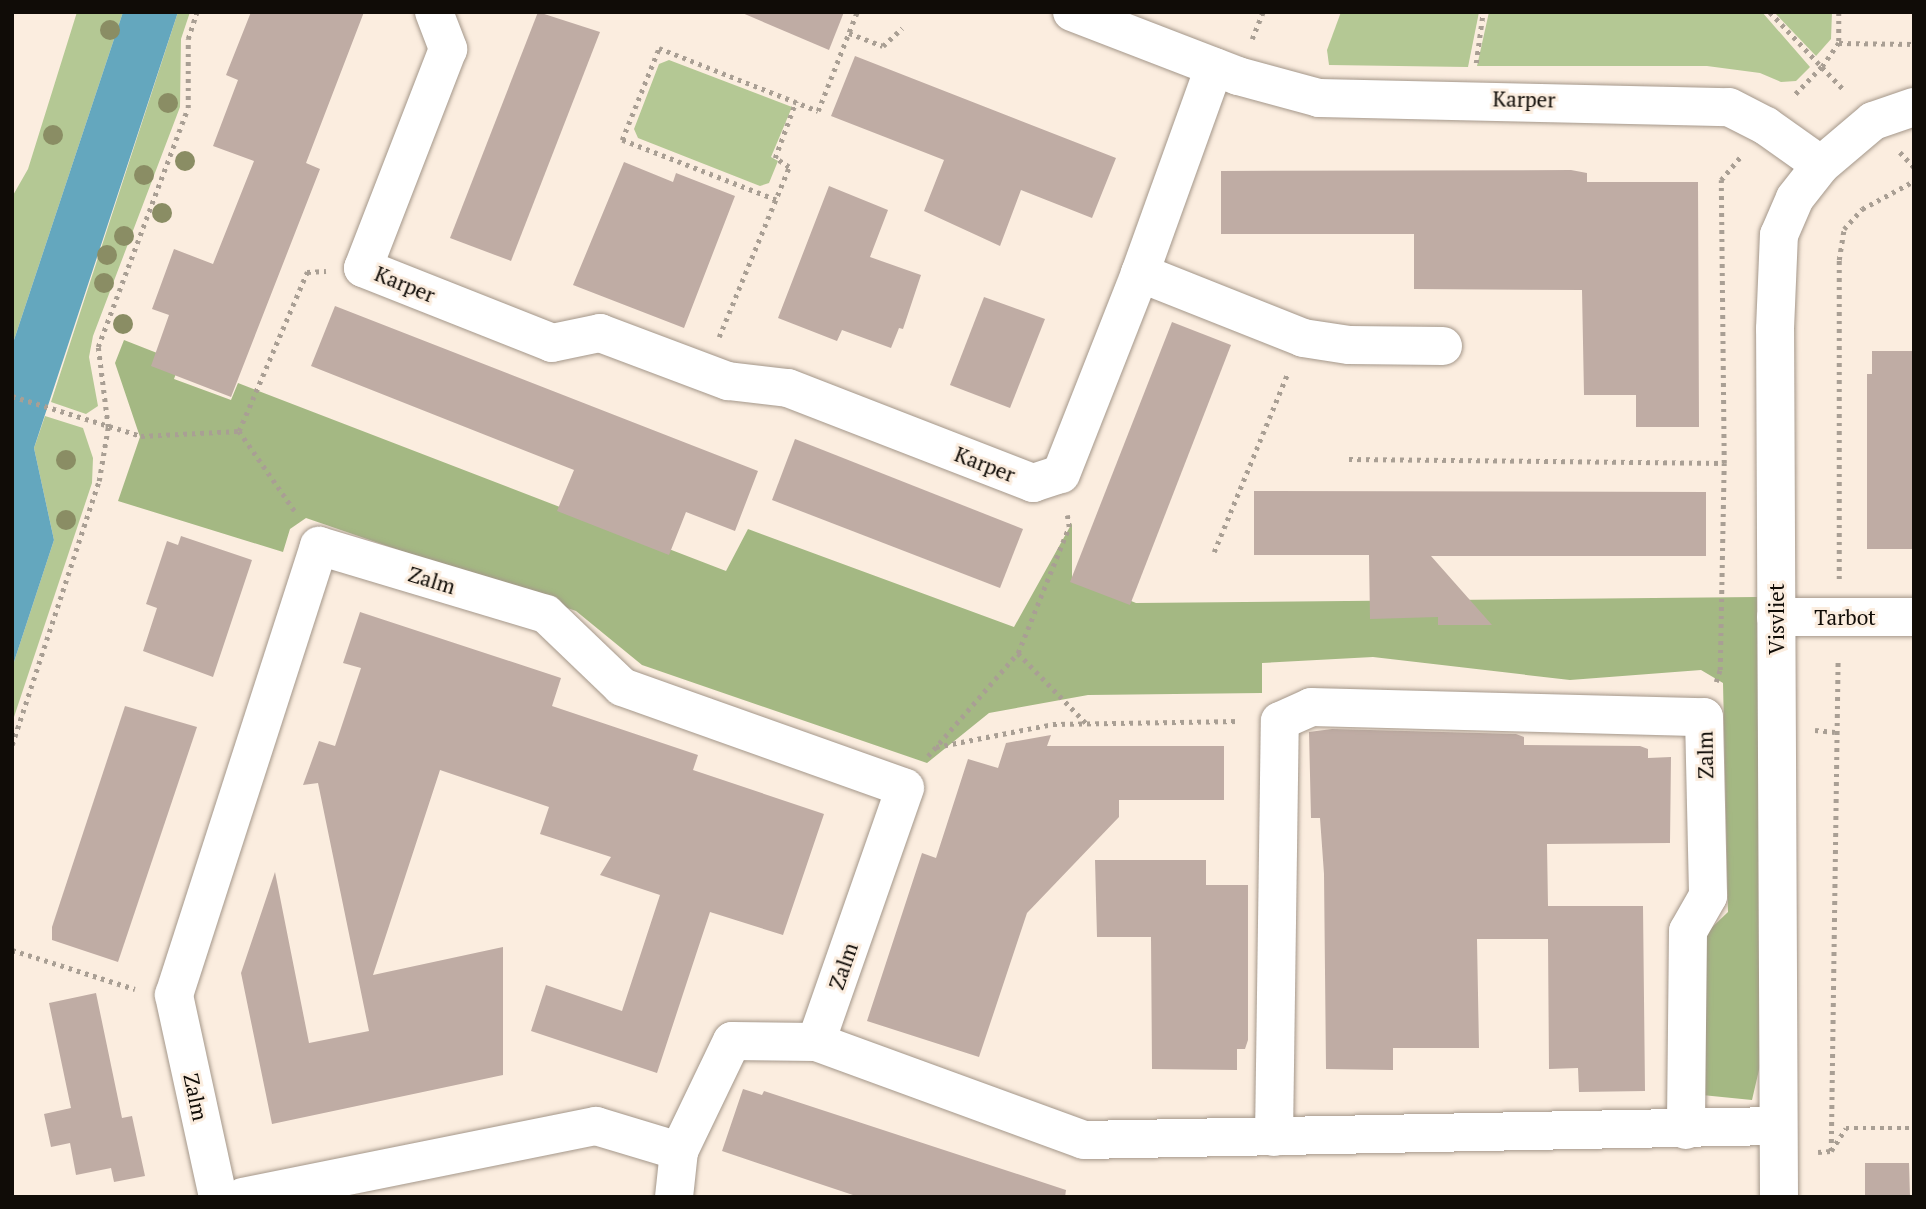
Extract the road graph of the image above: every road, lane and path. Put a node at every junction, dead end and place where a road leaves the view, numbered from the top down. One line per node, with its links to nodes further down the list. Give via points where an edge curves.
1 (197, 12): 27 (path, via 188,39 188,108 98,347)
2 (434, 12): 21 (street, Karper, via 448,49)
3 (857, 12): 9 (path)
4 (1072, 12): 12 (street, Karper)
5 (1483, 12): 14 (path)
6 (1770, 12): 13 (path)
7 (1839, 12): 10 (path)
8 (902, 28): 9 (path, via 883,46)
9 (849, 33): 15 (path, via 818,110)
10 (1839, 44): 11 (path); 13 (path)
11 (1914, 44)
12 (1214, 66): 14 (street, Karper, via 1319,98); 22 (street)
13 (1822, 66): 17 (path); 18 (path)
14 (1471, 98): 18 (street, Karper, via 1729,107)
15 (796, 101): 20 (path, via 775,158 789,167); 20 (path, via 659,48 622,140)
16 (1914, 107): 17 (street, Visvliet)
17 (1873, 121): 19 (street, Visvliet)
18 (1766, 126): 19 (street, Karper); 29 (path, via 1721,180 1724,463)
19 (1821, 165): 33 (street, Visvliet, via 1796,198 1780,235)
20 (776, 200): 25 (path)
21 (363, 268): 25 (street, Karper, via 552,343 600,332); 28 (path, via 307,272)
22 (1140, 273): 23 (street); 30 (street)
23 (1303, 338): 24 (street, via 1349,345); 32 (path)
24 (1443, 346)
25 (703, 373): 30 (street, Karper, via 728,381 788,388 1033,483)
26 (12, 396): 27 (path)
27 (108, 427): 28 (path, via 141,436); 38 (path, via 99,481)
28 (239, 431): 31 (path)
29 (1349, 459)
30 (1061, 474): 35 (path, via 1069,527)
31 (320, 546): 40 (street, Zalm, via 546,614 622,687); 42 (street)
32 (1214, 552)
33 (1776, 617): 34 (street, Tarbot); 47 (street, Visvliet)
34 (1914, 617)
35 (1018, 653): 37 (path); 39 (path)
36 (1280, 721): 37 (path); 45 (street, Zalm, via 1311,708 1704,717 1708,896 1688,931); 46 (street)
37 (1086, 723): 39 (path, via 1053,724)
38 (12, 745)
39 (936, 747): 40 (path)
40 (905, 788): 43 (street, Zalm)
41 (12, 950): 42 (path, via 146,992)
42 (174, 995): 49 (street, Zalm)
43 (816, 1042): 46 (street, via 1084,1140); 48 (street, via 732,1041)
44 (1914, 1128): 47 (path, via 1846,1128 1831,1152)
45 (1686, 1130): 46 (street); 47 (street)
46 (1274, 1137)
47 (1778, 1141): 52 (street, Visvliet)
48 (680, 1152): 50 (street, via 596,1126); 51 (street)
49 (218, 1197)
50 (243, 1197)
51 (674, 1197)
52 (1779, 1197)

